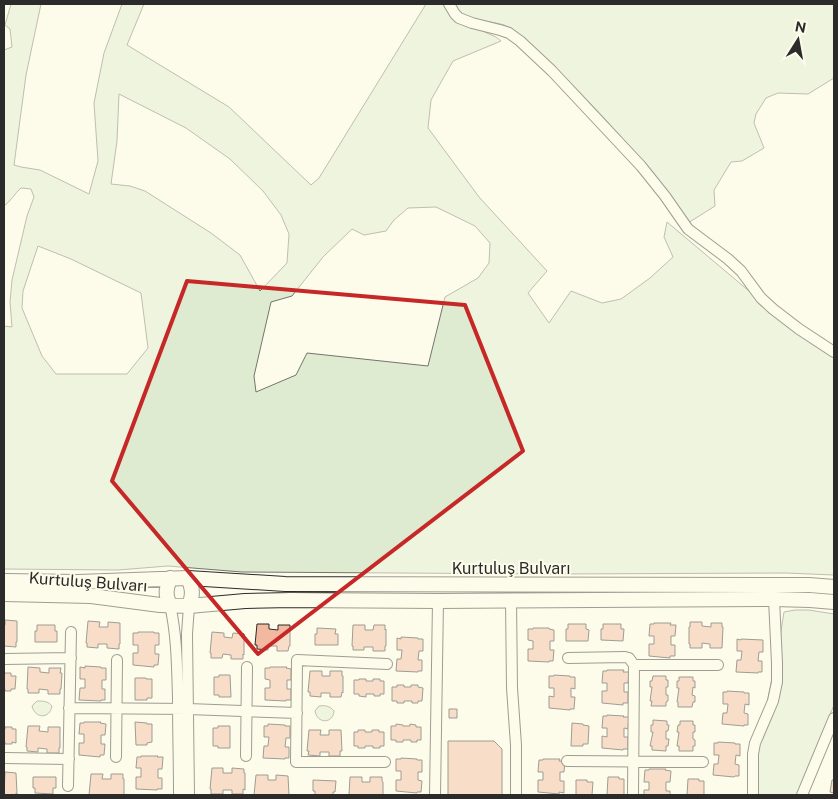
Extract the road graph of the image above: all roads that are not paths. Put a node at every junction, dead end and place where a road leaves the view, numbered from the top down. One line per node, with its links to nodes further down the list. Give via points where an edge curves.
1 (450, 4): 2 (street, via 459,18 508,33 520,41 641,166 688,228 728,258 761,298)
2 (834, 352)
3 (170, 578): 4 (highway); 5 (highway, Kurtuluş Bulvarı); 12 (highway, via 166,590)
4 (188, 578): 6 (highway, Kurtuluş Bulvarı, via 270,584); 13 (highway, via 193,595)
5 (4, 581)
6 (834, 587)
7 (4, 594): 12 (highway, Kurtuluş Bulvarı, via 103,597)
8 (774, 599): 9 (highway, Kurtuluş Bulvarı); 11 (highway, Kurtuluş Bulvarı); 43 (street, via 777,682 774,698 755,743)
9 (511, 600): 10 (highway, Kurtuluş Bulvarı); 41 (street)
10 (438, 601): 13 (highway, Kurtuluş Bulvarı, via 291,600); 40 (street)
11 (834, 602)
12 (170, 606): 13 (highway); 25 (street)
13 (189, 606): 25 (street)
14 (71, 632): 15 (street)
15 (70, 658): 17 (street); 23 (street)
16 (568, 658): 20 (street, via 625,657)
17 (4, 659)
18 (117, 660): 24 (street)
19 (387, 664): 27 (street, via 297,660)
20 (634, 665): 21 (street); 34 (street)
21 (718, 665)
22 (247, 667): 26 (street)
23 (69, 708): 24 (street); 32 (street)
24 (117, 708): 25 (street); 30 (street)
25 (183, 710): 26 (street); 38 (street); 39 (street)
26 (246, 712): 27 (street); 29 (street)
27 (297, 713): 35 (street, via 296,762)
28 (834, 718): 44 (street)
29 (246, 756)
30 (116, 757)
31 (4, 758): 32 (street)
32 (69, 759): 37 (street)
33 (567, 761): 34 (street)
34 (633, 761): 36 (street); 42 (street)
35 (385, 762)
36 (703, 762)
37 (68, 786)
38 (179, 795)
39 (189, 795)
40 (435, 795)
41 (516, 795)
42 (633, 795)
43 (753, 795)
44 (802, 795)

